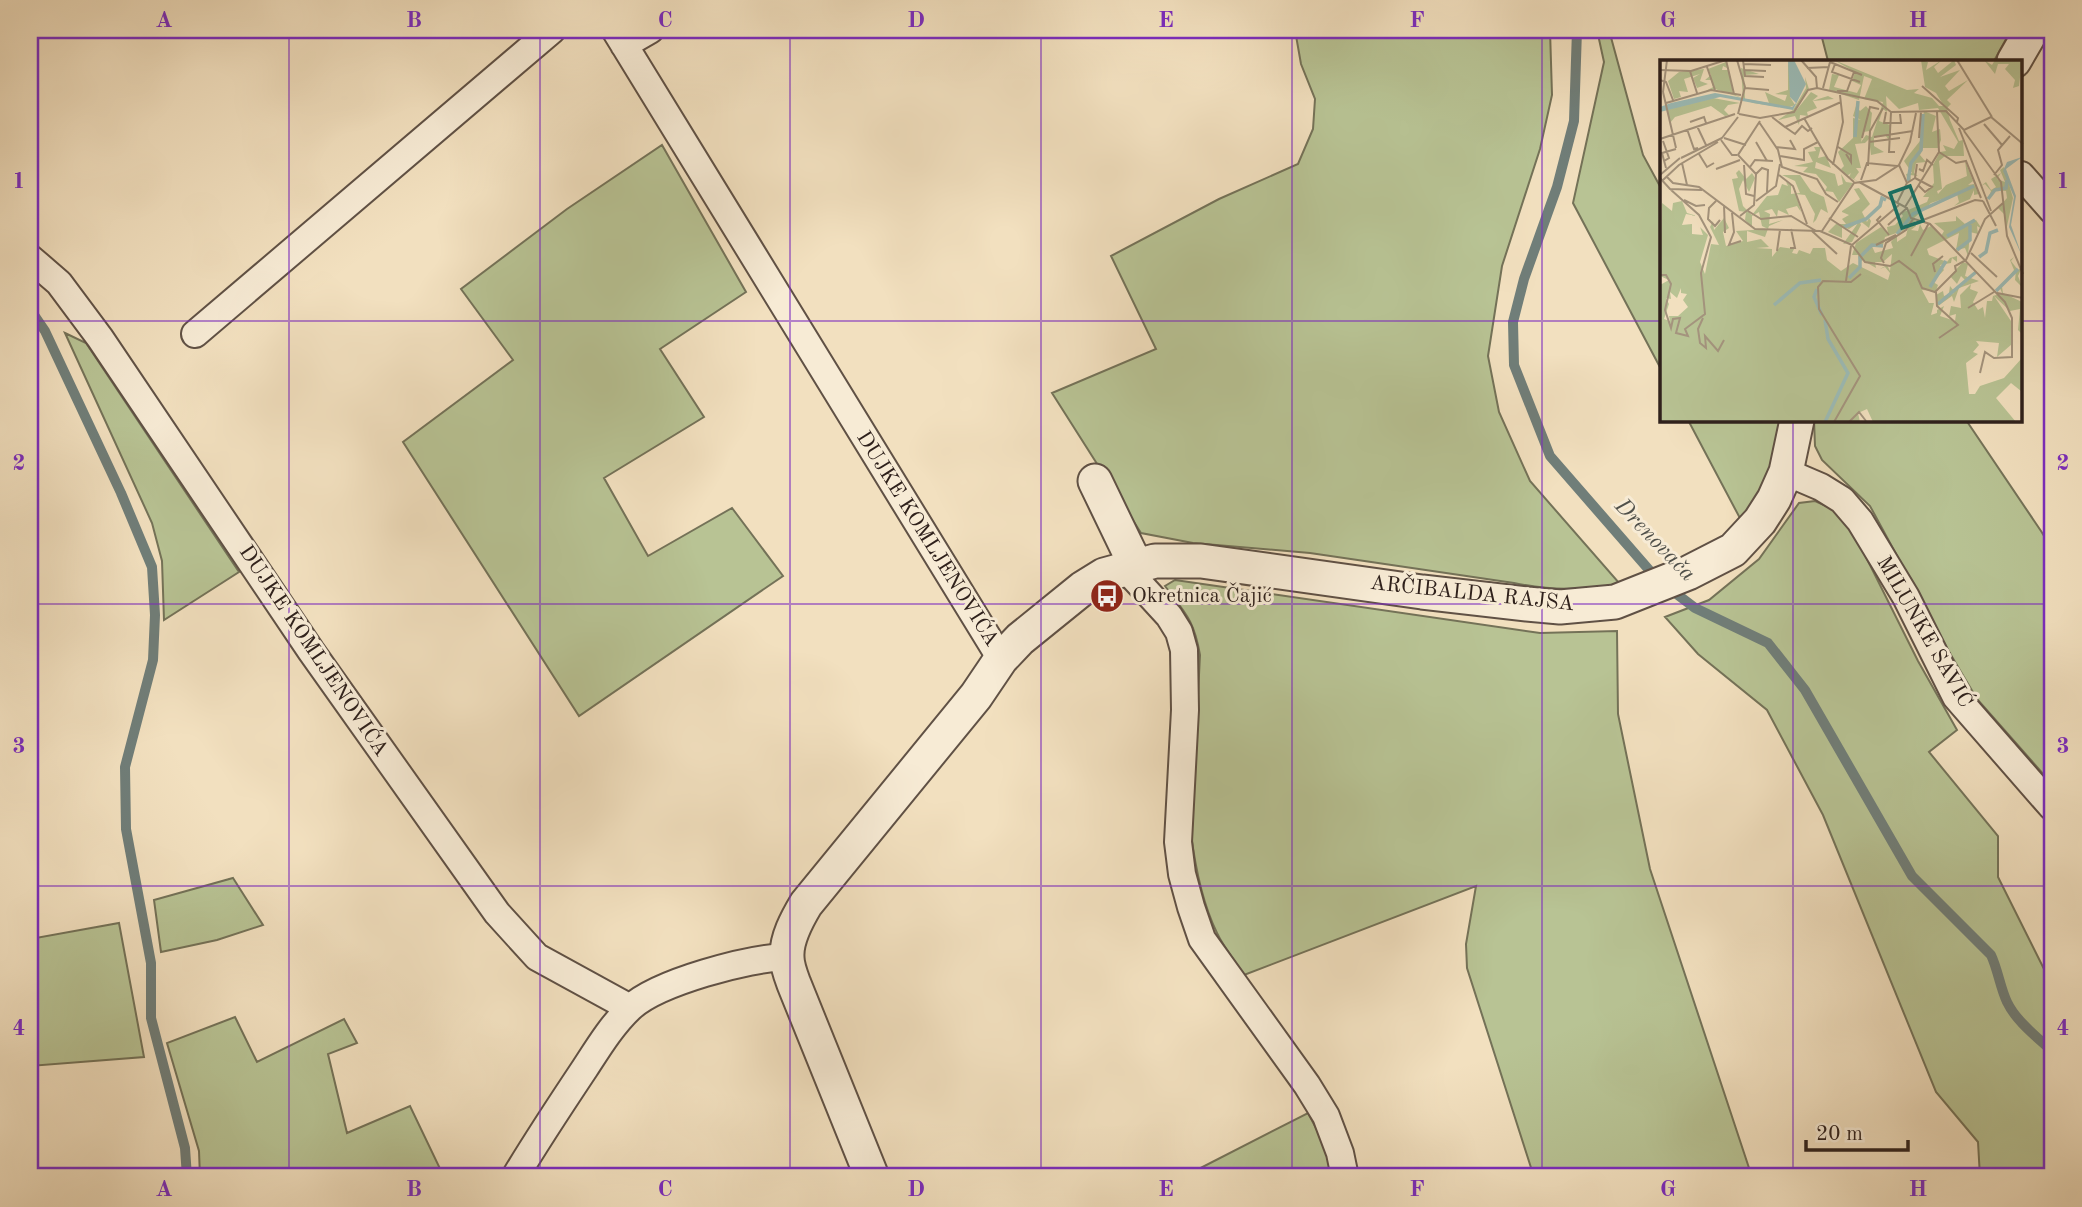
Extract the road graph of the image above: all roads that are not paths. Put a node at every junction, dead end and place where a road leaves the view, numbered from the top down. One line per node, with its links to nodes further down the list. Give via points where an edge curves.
1 (552, 30): 9 (street)
2 (650, 30): 4 (street, DUJKE KOMLJENOVIĆA)
3 (2032, 30): 5 (street)
4 (619, 37): 14 (street, DUJKE KOMLJENOVIĆA)
5 (2015, 60)
6 (2022, 176): 7 (street)
7 (2052, 210)
8 (30, 258): 17 (street, DUJKE KOMLJENOVIĆA, via 59,283 100,338 311,652 497,913 537,957)
9 (195, 334)
10 (1797, 422): 11 (street, ARČIBALDA RAJSA)
11 (1786, 472): 13 (street, ARČIBALDA RAJSA, via 1760,522 1733,550 1615,602 1560,607 1201,561 1155,561); 15 (street, MILUNKE SAVIĆ, via 1842,500 1860,521 1906,597 1956,697)
12 (1095, 481): 13 (street)
13 (1131, 567): 14 (street, ARČIBALDA RAJSA, via 1083,588); 20 (street, via 1169,616 1184,649 1178,842 1191,908 1202,939 1326,1116)
14 (1001, 659): 16 (street, DUJKE KOMLJENOVIĆA, via 806,904)
15 (2052, 807)
16 (786, 957): 17 (street, via 766,957 687,980); 19 (street)
17 (630, 1008): 18 (street)
18 (515, 1177)
19 (873, 1177)
20 (1345, 1177)

